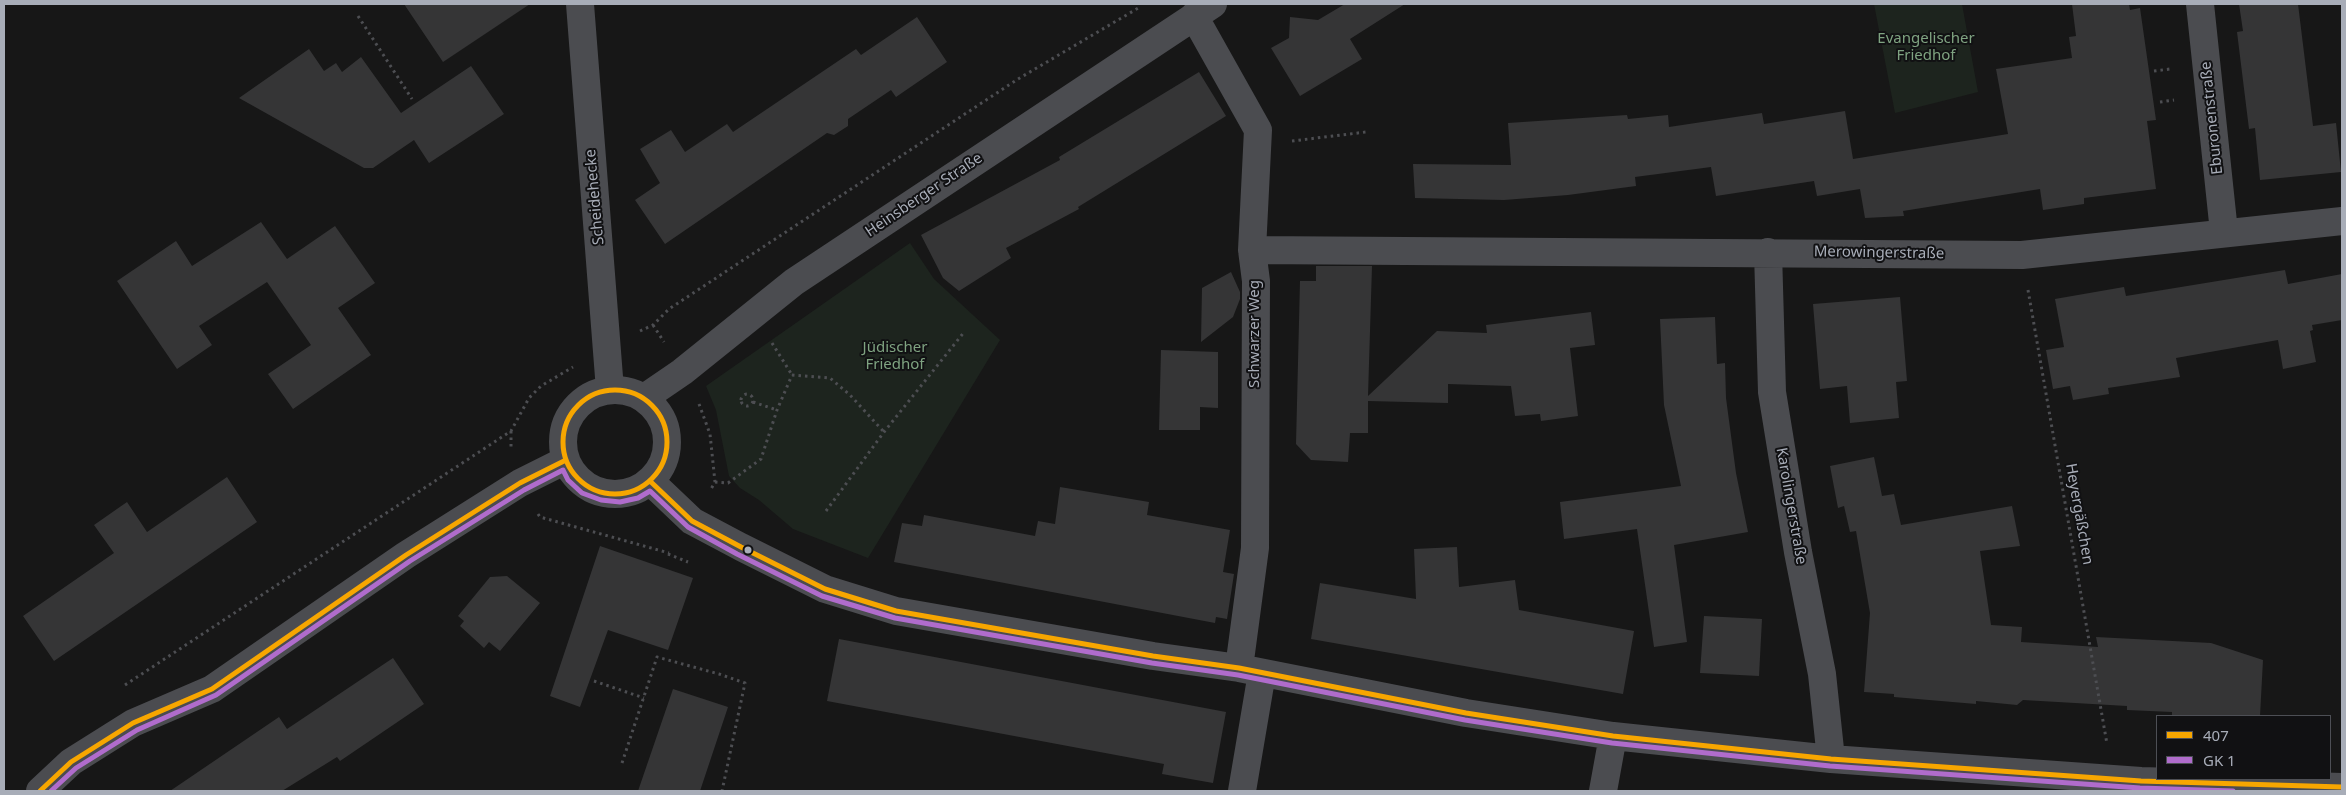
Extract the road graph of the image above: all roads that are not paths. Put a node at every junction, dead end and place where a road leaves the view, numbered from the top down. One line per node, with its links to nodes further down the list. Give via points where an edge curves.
1 (580, 4): 8 (street, Scheidehecke)
2 (2200, 4): 5 (street, Eburonenstraße)
3 (1204, 10): 6 (street, Schwarzer Weg, via 1258,130); 9 (street, Heinsberger Straße, via 794,282 682,372)
4 (2342, 221): 5 (street, Merowingerstraße)
5 (2224, 232): 7 (street, Merowingerstraße, via 2022,255)
6 (1259, 250): 7 (street, Merowingerstraße); 10 (street, via 1271,322); 13 (street, Schwarzer Weg)
7 (1768, 252): 15 (street, Karolingerstraße, via 1772,392 1822,674)
8 (610, 390): 9 (street, via 622,390); 11 (street, via 594,393 570,414 562,445)
9 (644, 398): 12 (street, via 656,409 668,438 660,470)
10 (1273, 419)
11 (566, 460): 12 (street, via 574,476 603,494 636,491); 18 (street, via 520,482 406,555 212,689 133,723 71,762)
12 (650, 482): 13 (street, via 692,521 825,588 896,611)
13 (1251, 671): 14 (street, via 1466,713); 19 (street, Schwarzer Weg)
14 (1613, 736): 15 (street); 20 (street)
15 (1831, 759): 16 (street, via 2106,777)
16 (2141, 786): 17 (street)
17 (2342, 787)
18 (40, 791)
19 (1242, 791)
20 (1603, 791)

